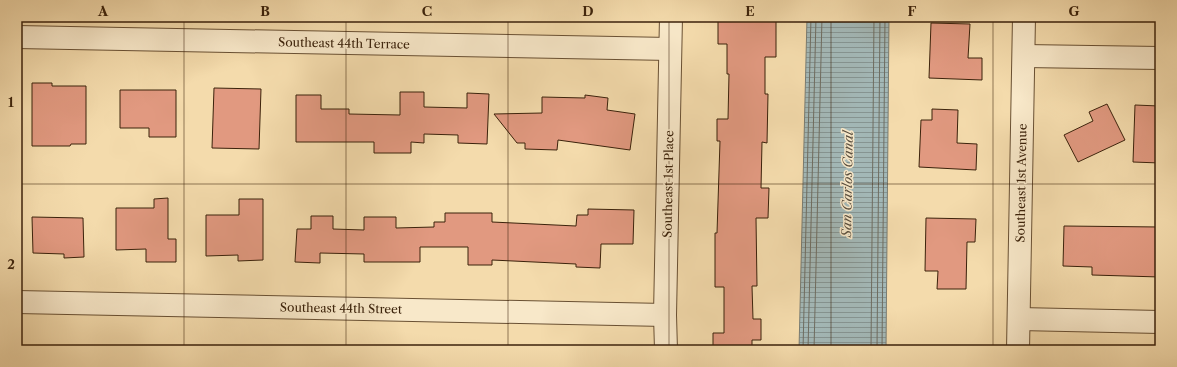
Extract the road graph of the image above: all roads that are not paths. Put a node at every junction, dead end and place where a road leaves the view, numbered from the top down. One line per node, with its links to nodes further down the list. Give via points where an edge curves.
1 (671, 17): 4 (street, Southeast 1st Place)
2 (1024, 17): 5 (street, Southeast 1st Avenue)
3 (17, 37): 4 (street, Southeast 44th Terrace)
4 (670, 50): 8 (street, Southeast 1st Place)
5 (1024, 56): 6 (street); 9 (street, Southeast 1st Avenue)
6 (1160, 58)
7 (17, 302): 8 (street, Southeast 44th Street)
8 (665, 315): 11 (street, Southeast 1st Place)
9 (1019, 320): 10 (street); 12 (street, Southeast 1st Avenue)
10 (1160, 322)
11 (666, 350)
12 (1018, 350)

